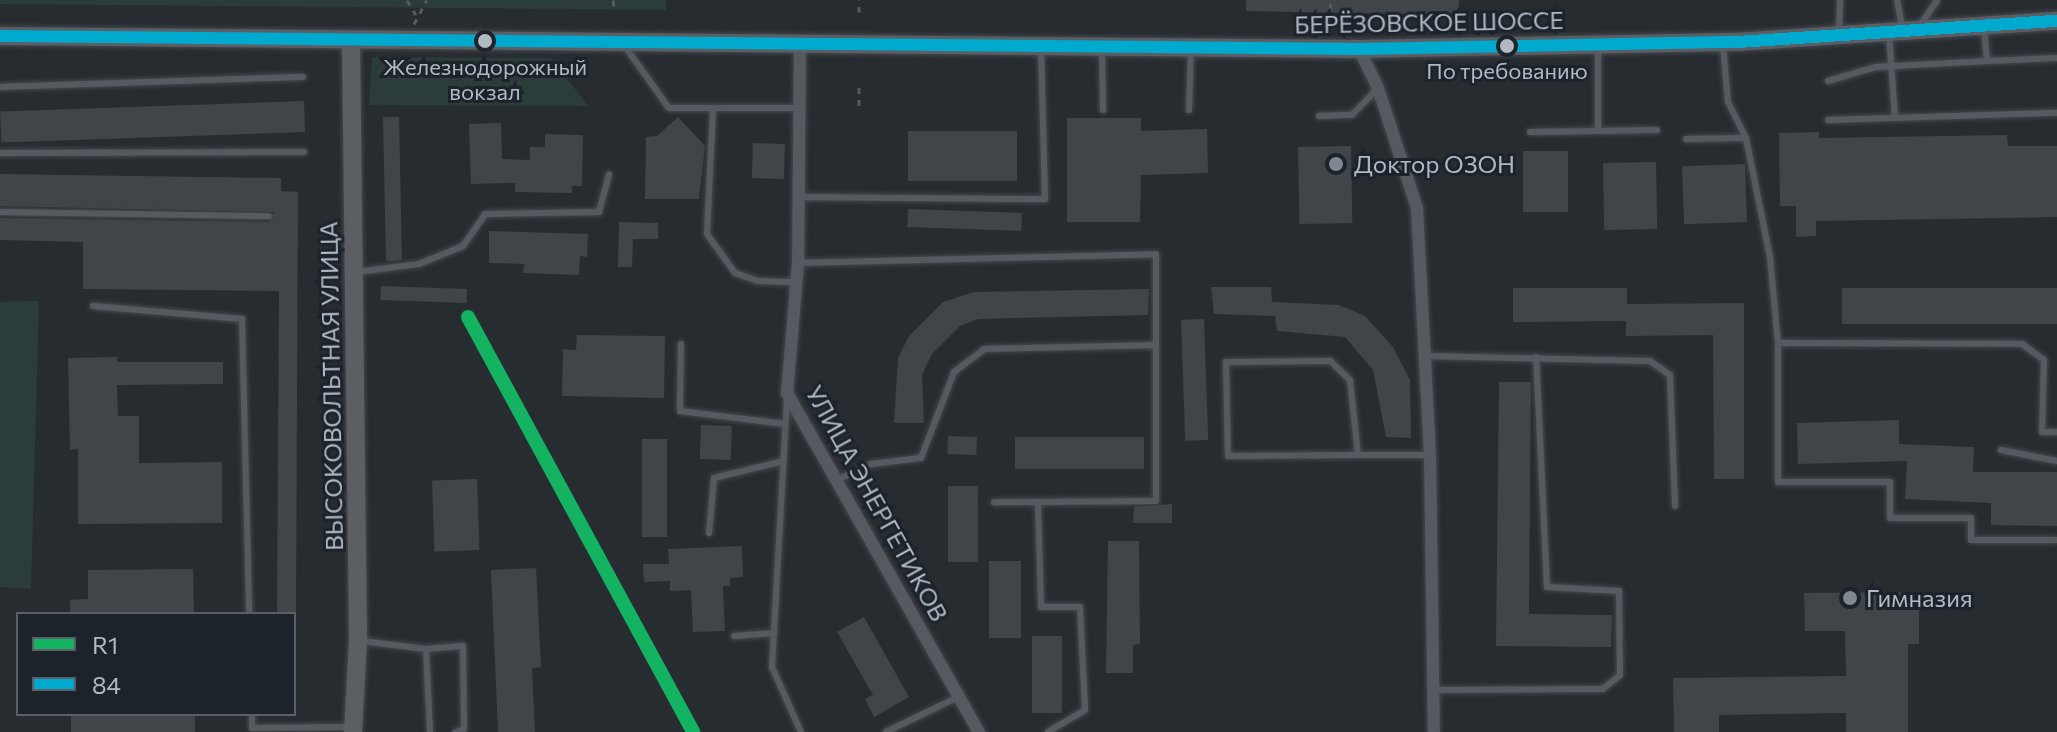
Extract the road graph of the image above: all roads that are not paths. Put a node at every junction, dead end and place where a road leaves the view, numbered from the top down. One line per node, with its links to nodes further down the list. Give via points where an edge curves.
1 (1840, 0): 7 (lane)
2 (1897, 0): 6 (lane)
3 (1937, 0): 6 (lane)
4 (2057, 21): 5 (main road, БЕРЁЗОВСКОЕ ШОССЕ)
5 (1984, 25): 6 (main road, БЕРЁЗОВСКОЕ ШОССЕ); 19 (lane)
6 (1903, 30): 7 (main road, БЕРЁЗОВСКОЕ ШОССЕ); 30 (lane)
7 (1839, 35): 12 (main road, БЕРЁЗОВСКОЕ ШОССЕ)
8 (0, 36): 9 (main road, БЕРЁЗОВСКОЕ ШОССЕ)
9 (351, 40): 10 (main road, БЕРЁЗОВСКОЕ ШОССЕ); 44 (main road, ВЫСОКОВОЛЬТНАЯ УЛИЦА)
10 (622, 42): 11 (main road, БЕРЁЗОВСКОЕ ШОССЕ); 24 (lane, via 669,108)
11 (800, 42): 13 (main road, БЕРЁЗОВСКОЕ ШОССЕ); 25 (street, УЛИЦА ЭНЕРГЕТИКОВ)
12 (1723, 42): 15 (main road, БЕРЁЗОВСКОЕ ШОССЕ); 35 (lane, via 1728,102)
13 (1041, 43): 14 (main road, БЕРЁЗОВСКОЕ ШОССЕ); 40 (lane, via 1045,199)
14 (1102, 44): 16 (main road, БЕРЁЗОВСКОЕ ШОССЕ); 26 (lane)
15 (1598, 45): 17 (main road, БЕРЁЗОВСКОЕ ШОССЕ); 33 (lane)
16 (1191, 46): 17 (main road, БЕРЁЗОВСКОЕ ШОССЕ); 27 (lane)
17 (1359, 49): 23 (street)
18 (2057, 58): 19 (lane)
19 (1987, 61): 21 (lane, via 1876,67)
20 (303, 77): 22 (lane)
21 (1828, 81)
22 (0, 87)
23 (1378, 88): 29 (lane, via 1352,115); 50 (street, via 1417,208)
24 (713, 108): 25 (lane); 45 (lane, via 707,234 735,273 758,281)
25 (799, 108): 40 (street, УЛИЦА ЭНЕРГЕТИКОВ)
26 (1103, 110)
27 (1189, 110)
28 (2057, 113): 30 (lane)
29 (1319, 116)
30 (1895, 118): 31 (lane)
31 (1828, 120)
32 (1657, 130): 33 (lane)
33 (1598, 131): 34 (lane)
34 (1530, 132)
35 (1746, 138): 36 (lane); 47 (lane, via 1770,257)
36 (1686, 139)
37 (304, 152): 38 (lane)
38 (0, 153)
39 (609, 174): 44 (lane, via 599,212 485,214 463,246 419,264)
40 (800, 197): 43 (street, УЛИЦА ЭНЕРГЕТИКОВ)
41 (0, 212): 42 (lane)
42 (269, 216)
43 (798, 263): 45 (street, УЛИЦА ЭНЕРГЕТИКОВ); 49 (lane, via 1156,254)
44 (353, 273): 69 (main road, ВЫСОКОВОЛЬТНАЯ УЛИЦА)
45 (796, 282): 52 (street, УЛИЦА ЭНЕРГЕТИКОВ)
46 (93, 306): 66 (lane, via 242,319)
47 (1778, 343): 54 (lane, via 2022,344 2044,360 2042,432); 65 (lane, via 1778,482 1890,482 1890,518 1971,518 1971,540)
48 (681, 344): 53 (lane, via 680,411)
49 (1156, 345): 60 (lane, via 984,349 954,372 921,458 871,464); 62 (lane, via 1156,501)
50 (1425, 356): 51 (lane); 57 (street)
51 (1536, 357): 63 (lane, via 1650,361 1670,375); 71 (lane, via 1547,587 1619,591 1620,675 1603,689)
52 (787, 393): 53 (lane); 60 (street, УЛИЦА ЭНЕРГЕТИКОВ)
53 (785, 424): 58 (lane)
54 (2057, 432)
55 (2001, 450): 59 (lane)
56 (1358, 455): 56 (lane, via 1350,380 1330,361 1226,362 1228,456); 57 (lane)
57 (1430, 455): 71 (street)
58 (783, 461): 64 (lane, via 714,478); 67 (lane)
59 (2057, 461)
60 (839, 479): 72 (street, УЛИЦА ЭНЕРГЕТИКОВ)
61 (994, 502): 62 (lane)
62 (1038, 504): 80 (lane, via 1041,607 1080,607 1085,710)
63 (1675, 506)
64 (709, 533)
65 (2057, 540)
66 (249, 612)
67 (774, 633): 68 (lane); 77 (lane, via 772,667)
68 (734, 636)
69 (358, 640): 70 (lane); 74 (main road, ВЫСОКОВОЛЬТНАЯ УЛИЦА)
70 (426, 649): 75 (lane); 76 (lane, via 463,646 464,729)
71 (1434, 690): 81 (street)
72 (960, 696): 78 (lane); 79 (street, УЛИЦА ЭНЕРГЕТИКОВ)
73 (252, 716): 74 (lane, via 252,728)
74 (353, 730)
75 (430, 732)
76 (456, 732)
77 (801, 732)
78 (886, 732)
79 (979, 732)
80 (1048, 732)
81 (1434, 732)

